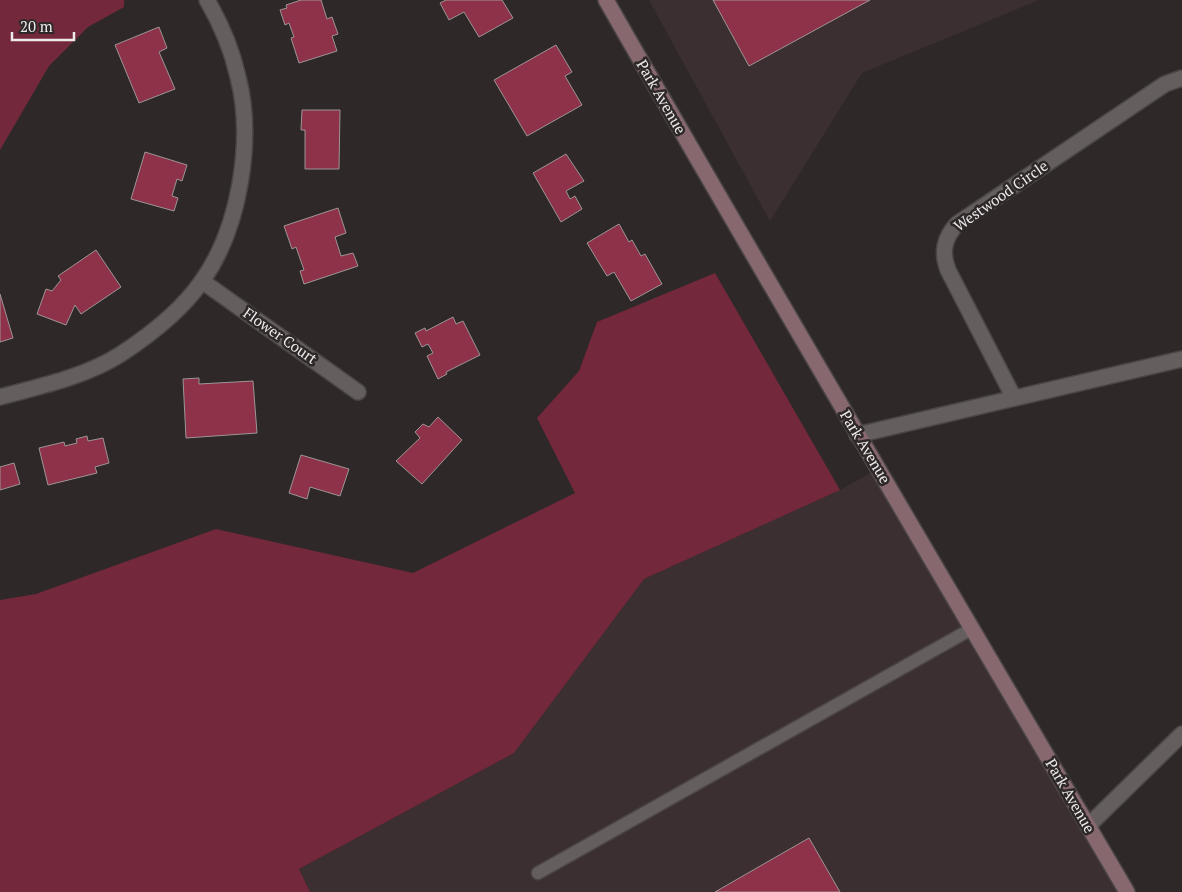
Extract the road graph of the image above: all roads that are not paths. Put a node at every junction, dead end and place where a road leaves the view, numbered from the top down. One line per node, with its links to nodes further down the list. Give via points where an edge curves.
1 (207, 0): 4 (street, via 239,78 244,147 241,180 227,231)
2 (606, 0): 9 (street, Park Avenue)
3 (1182, 78): 8 (street, Westwood Circle, via 1165,84 957,224 949,233 944,251 948,270)
4 (202, 281): 6 (street, Flower Court); 7 (street, via 182,305 120,355 71,377)
5 (1182, 359): 8 (street)
6 (358, 392)
7 (0, 397)
8 (1014, 398): 9 (street)
9 (857, 435): 10 (street, Park Avenue)
10 (973, 628): 12 (street, Park Avenue); 13 (lane)
11 (1182, 734): 12 (street)
12 (1088, 826): 14 (street, Park Avenue)
13 (538, 873)
14 (1127, 892)

